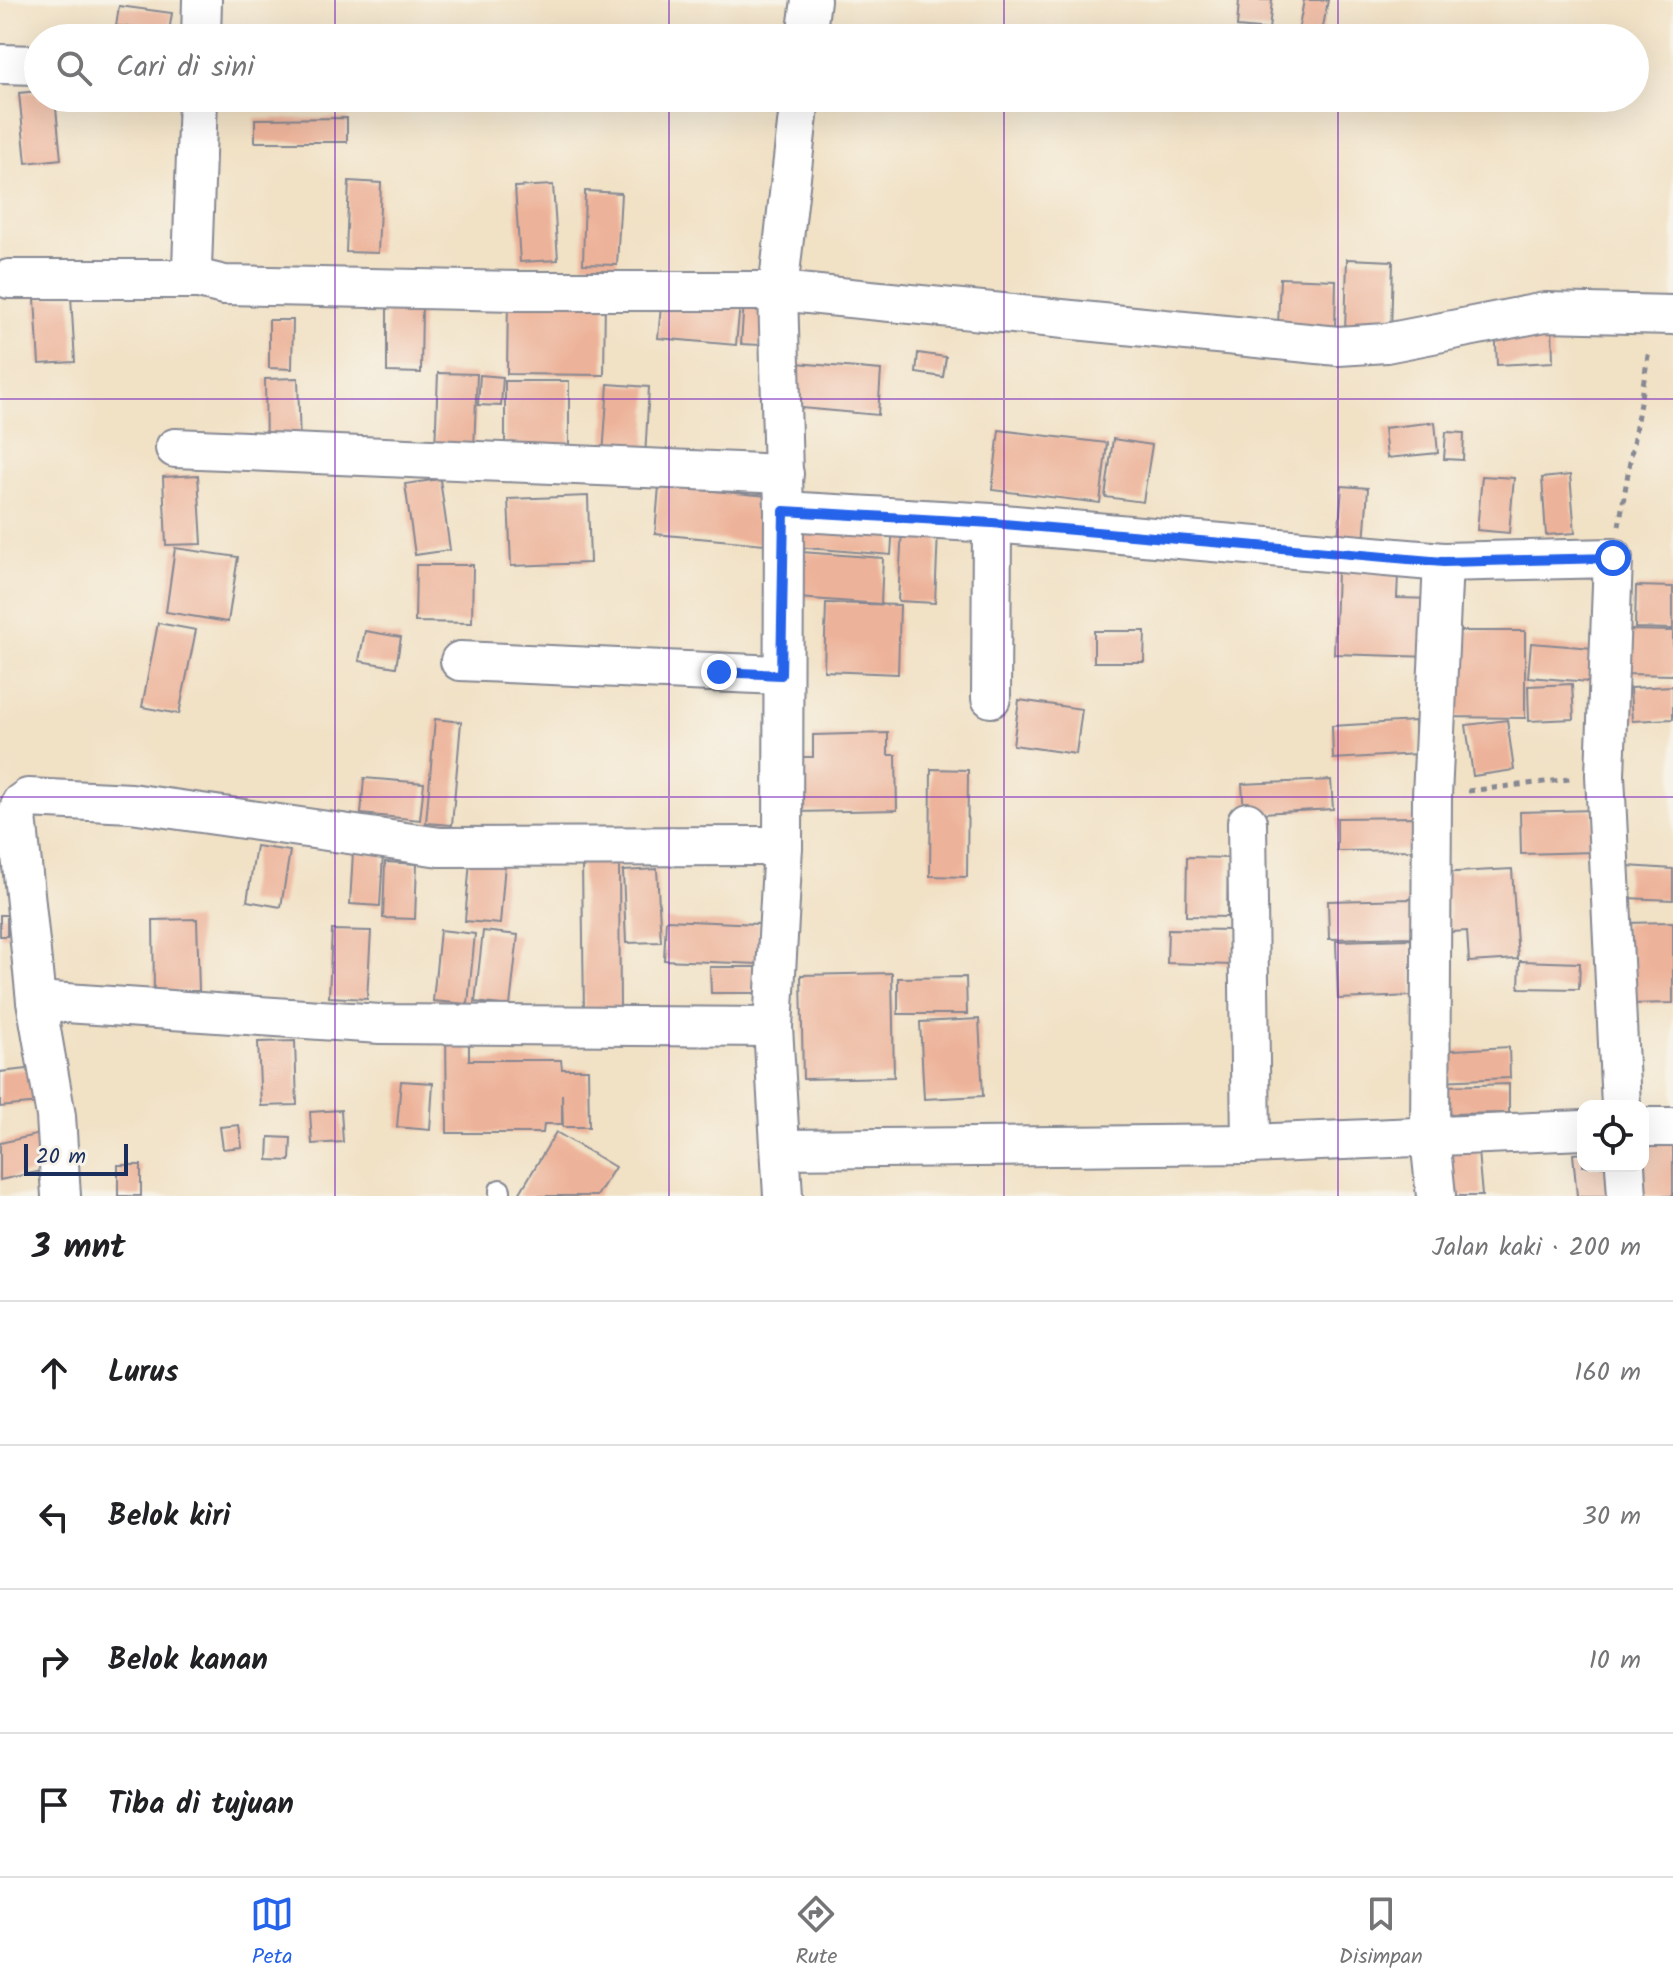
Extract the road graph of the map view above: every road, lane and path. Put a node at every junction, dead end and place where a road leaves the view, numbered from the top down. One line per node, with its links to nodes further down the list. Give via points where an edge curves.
1 (202, 0): 3 (street)
2 (811, 0): 4 (street)
3 (201, 24)
4 (808, 24)
5 (0, 64): 6 (street)
6 (24, 65)
7 (198, 112): 10 (street, via 192,268)
8 (798, 112): 11 (street)
9 (9, 279): 10 (street)
10 (199, 279): 11 (street, via 224,285)
11 (778, 291): 12 (street, via 1338,346 1386,343 1545,312); 14 (street)
12 (1664, 314): 16 (path)
13 (175, 448): 14 (street)
14 (784, 493): 15 (street); 19 (street)
15 (992, 523): 17 (street); 20 (street)
16 (1613, 558): 17 (street); 21 (street)
17 (1443, 562): 22 (street)
18 (460, 661): 19 (street)
19 (781, 675): 24 (street)
20 (991, 698)
21 (1605, 775): 22 (path); 27 (street)
22 (1432, 796): 31 (street)
23 (1247, 822): 32 (street)
24 (783, 846): 25 (street, via 440,847 131,803 28,798 17,816); 26 (street)
25 (36, 1001): 26 (street, via 380,1024); 35 (street, via 56,1116)
26 (773, 1027): 33 (street)
27 (1621, 1100)
28 (1649, 1127): 29 (street)
29 (1673, 1127)
30 (1577, 1130): 31 (street)
31 (1430, 1138): 32 (street); 37 (street)
32 (1251, 1144): 33 (street)
33 (782, 1149): 36 (street)
34 (1625, 1172): 38 (street)
35 (61, 1196)
36 (783, 1196)
37 (1436, 1196)
38 (1627, 1196)

